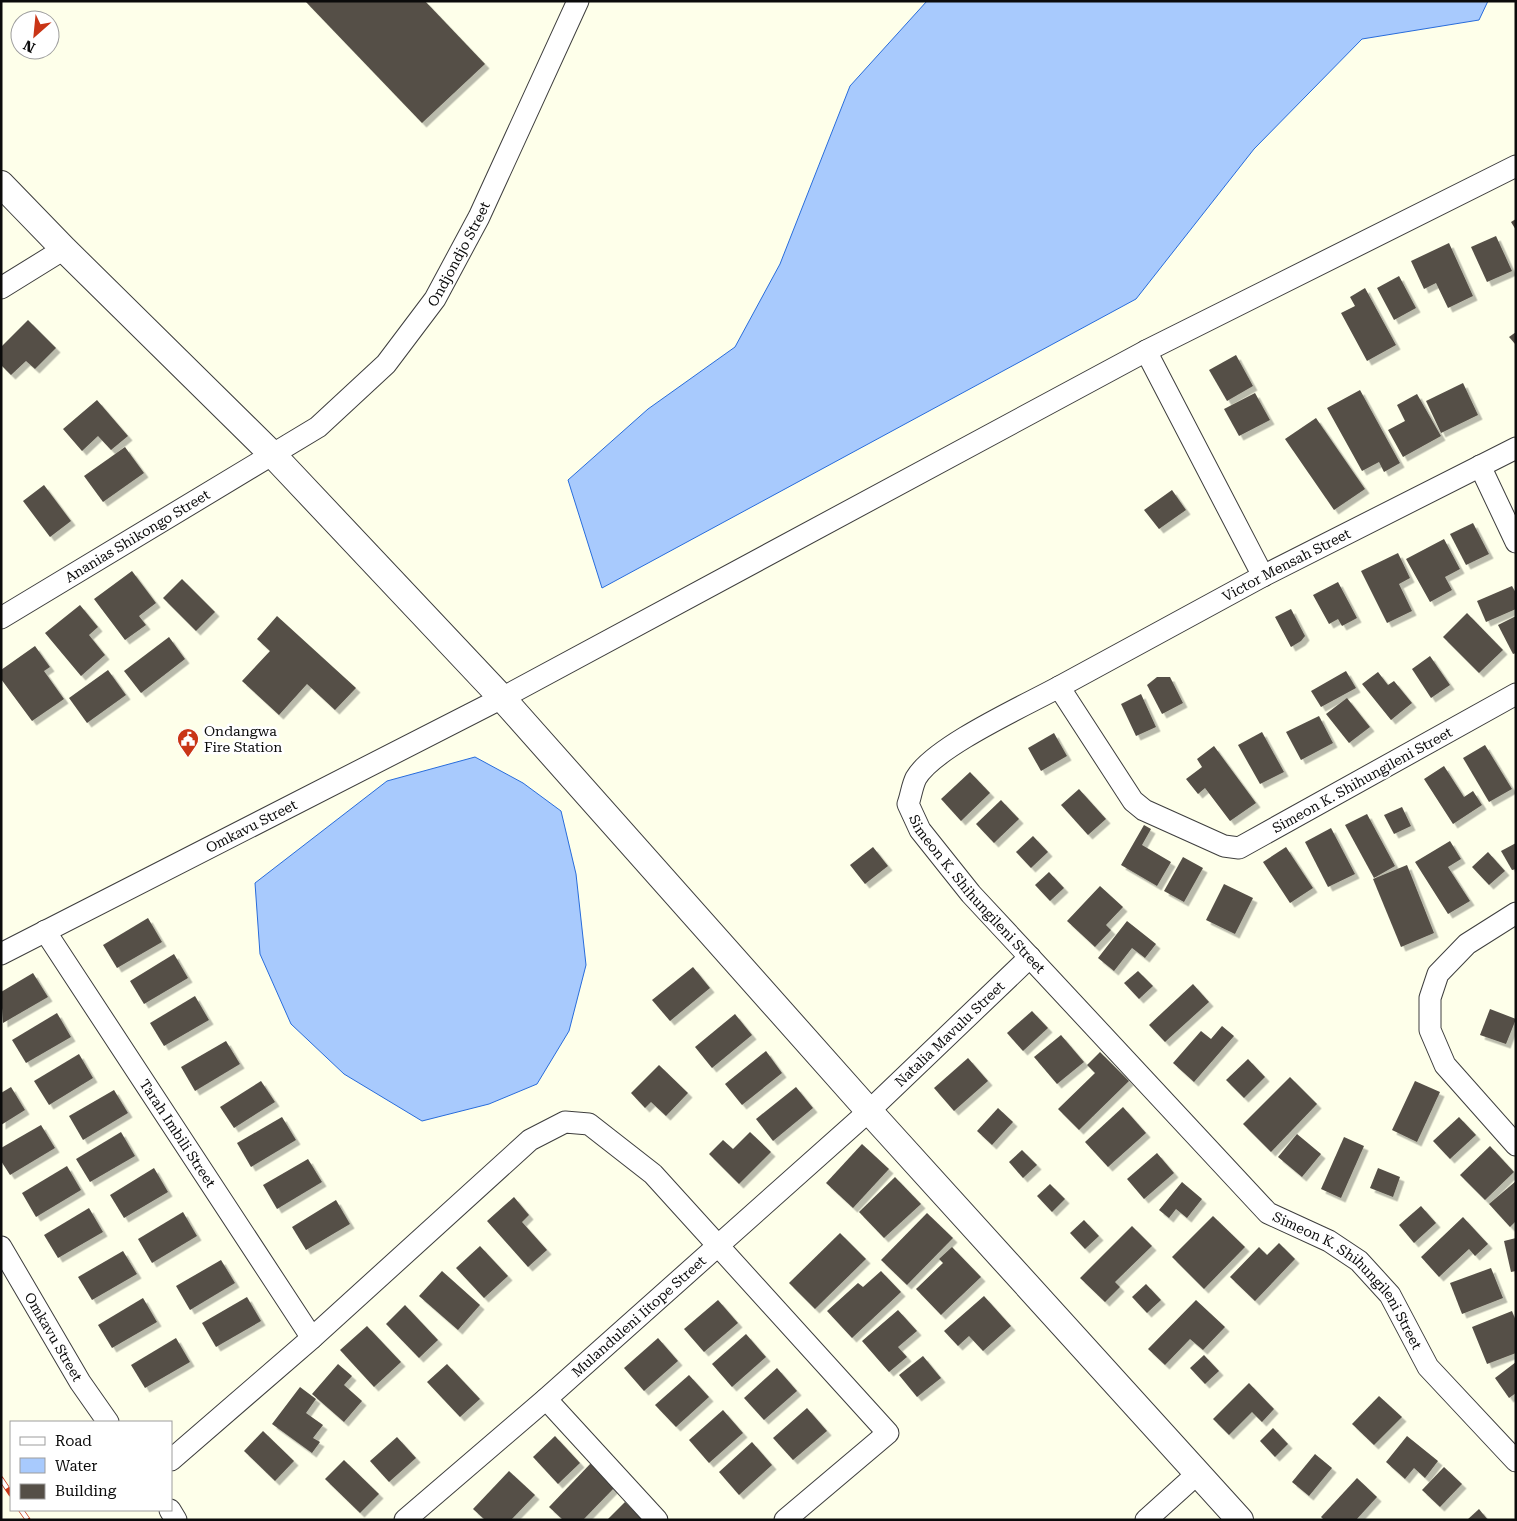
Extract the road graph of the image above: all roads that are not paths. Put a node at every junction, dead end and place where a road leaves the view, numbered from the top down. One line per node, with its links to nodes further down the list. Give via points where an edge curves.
1 (578, 1): 8 (street, Ondjondjo Street, via 479,217 436,299 386,364 318,426)
2 (1516, 166): 6 (street, Omkavu Street)
3 (1, 184): 4 (street)
4 (64, 249): 5 (street); 8 (street)
5 (1, 288)
6 (1146, 351): 11 (street); 15 (street, Omkavu Street)
7 (1516, 448): 9 (street, Victor Mensah Street)
8 (273, 456): 12 (street, Ananias Shikongo Street); 15 (street)
9 (1480, 466): 10 (street); 11 (street, Victor Mensah Street)
10 (1516, 542)
11 (1263, 576): 13 (street, Victor Mensah Street)
12 (1, 618)
13 (1059, 687): 14 (street, Simeon K. Shihungileni Street, via 1133,802 1224,846 1238,848); 19 (street, Simeon K. Shihungileni Street, via 930,761 916,779 908,804 920,830 971,894)
14 (1516, 694)
15 (502, 698): 17 (street, Omkavu Street); 20 (street)
16 (1516, 913): 21 (street, via 1467,944 1438,974 1430,998 1430,1030 1445,1065)
17 (45, 931): 18 (street, Omkavu Street); 24 (street, Tarah Imbili Street)
18 (1, 954)
19 (1030, 957): 20 (street, Natalia Mavulu Street); 28 (street, Simeon K. Shihungileni Street, via 1268,1213 1330,1241 1359,1261 1390,1295 1428,1367)
20 (869, 1111): 22 (street, Mulanduleni Iitope Street); 29 (street)
21 (1516, 1145)
22 (719, 1246): 24 (street, via 654,1174 589,1124 565,1122 530,1140); 25 (street, Mulanduleni Iitope Street); 32 (street, via 888,1433)
23 (1, 1247): 26 (street, Omkavu Street, via 80,1382)
24 (312, 1338): 27 (street)
25 (546, 1399): 30 (street, Mulanduleni Iitope Street); 31 (street)
26 (107, 1421)
27 (172, 1459)
28 (1516, 1461)
29 (1197, 1474): 33 (street); 34 (street)
30 (406, 1520)
31 (657, 1520)
32 (786, 1520)
33 (1146, 1520)
34 (1240, 1520)

